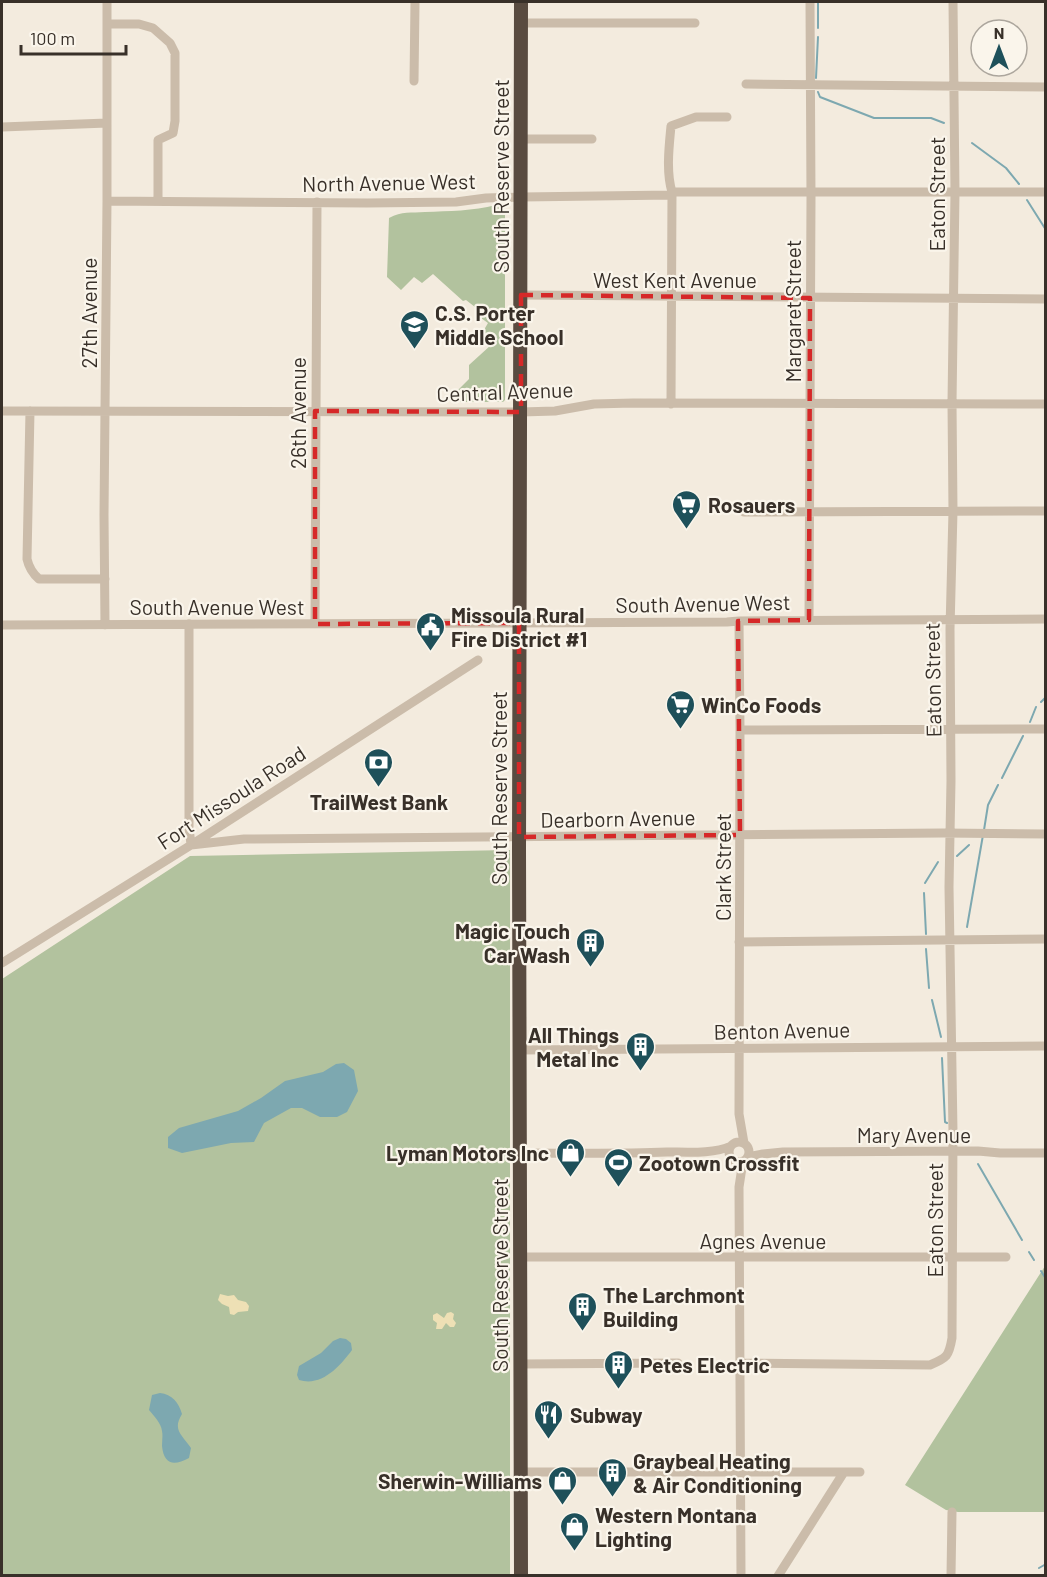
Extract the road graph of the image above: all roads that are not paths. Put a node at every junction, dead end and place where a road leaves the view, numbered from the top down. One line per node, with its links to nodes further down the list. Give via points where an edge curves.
1 (107, 2): 8 (street, 27th Avenue)
2 (415, 2): 9 (street)
3 (521, 2): 6 (highway, South Reserve Street)
4 (810, 2): 11 (street, Margaret Street)
5 (953, 2): 12 (street, Eaton Street)
6 (521, 23): 7 (street); 18 (highway, South Reserve Street)
7 (695, 23)
8 (107, 24): 15 (street, 27th Avenue); 25 (street, via 153,28 175,53 176,121 173,133 158,140)
9 (414, 81)
10 (746, 84): 11 (street)
11 (809, 84): 12 (street); 21 (street, Margaret Street)
12 (953, 86): 13 (street); 19 (street, Eaton Street)
13 (1046, 87)
14 (727, 117): 22 (street, via 696,117 671,126)
15 (107, 123): 16 (street); 24 (street, 27th Avenue)
16 (2, 127)
17 (592, 138): 18 (street)
18 (522, 139): 23 (highway, South Reserve Street)
19 (955, 192): 20 (street, North Avenue West); 21 (street, North Avenue West); 30 (street, Eaton Street)
20 (1046, 192)
21 (811, 193): 22 (street, North Avenue West); 29 (street, Margaret Street)
22 (672, 194): 23 (street, North Avenue West); 28 (street)
23 (522, 197): 26 (street, North Avenue West, via 444,202); 27 (highway, South Reserve Street)
24 (107, 201): 25 (street, North Avenue West); 38 (street, 27th Avenue)
25 (158, 201): 26 (street, North Avenue West)
26 (317, 202): 39 (street, 26th Avenue)
27 (521, 296): 28 (street, West Kent Avenue); 40 (highway, South Reserve Street)
28 (670, 297): 29 (street, West Kent Avenue); 34 (street)
29 (810, 298): 30 (street, West Kent Avenue); 32 (street, Margaret Street)
30 (953, 299): 31 (street, West Kent Avenue); 33 (street, Eaton Street)
31 (1046, 299)
32 (810, 403): 33 (street, Central Avenue); 34 (street, Central Avenue); 41 (street, Margaret Street)
33 (952, 403): 35 (street, Central Avenue); 42 (street, Eaton Street)
34 (671, 404): 40 (street, Central Avenue, via 594,404)
35 (1046, 404)
36 (2, 411): 37 (street, Central Avenue)
37 (30, 411): 38 (street, Central Avenue); 45 (street, via 29,568 39,579)
38 (105, 411): 39 (street, Central Avenue); 45 (street, 27th Avenue)
39 (315, 411): 40 (street, Central Avenue); 52 (street, 26th Avenue)
40 (521, 412): 50 (highway, South Reserve Street)
41 (809, 511): 42 (street); 44 (street); 48 (street, Margaret Street)
42 (953, 511): 43 (street); 46 (street, Eaton Street)
43 (1046, 511)
44 (744, 512)
45 (105, 579): 54 (street, 27th Avenue)
46 (950, 619): 47 (street, South Avenue West); 48 (street, South Avenue West); 56 (street, Eaton Street)
47 (1046, 619)
48 (809, 620): 49 (street, South Avenue West)
49 (739, 621): 50 (street, South Avenue West); 58 (street, Clark Street)
50 (519, 623): 52 (street, South Avenue West); 62 (highway, South Reserve Street)
51 (189, 624): 52 (street, South Avenue West); 54 (street, South Avenue West); 63 (street)
52 (315, 624)
53 (2, 625): 54 (street, South Avenue West)
54 (105, 625)
55 (478, 660): 63 (street, Fort Missoula Road)
56 (951, 729): 57 (street); 58 (street); 59 (street, Eaton Street)
57 (1046, 729)
58 (740, 730): 61 (street, Clark Street)
59 (949, 833): 60 (street, Dearborn Avenue); 61 (street, Dearborn Avenue); 65 (street, Eaton Street)
60 (1046, 834)
61 (740, 835): 62 (street, Dearborn Avenue); 66 (street, Clark Street)
62 (519, 837): 63 (street, Dearborn Avenue, via 244,839); 71 (highway, South Reserve Street)
63 (190, 845): 67 (street, Fort Missoula Road)
64 (1046, 939): 65 (street)
65 (949, 941): 66 (street); 68 (street, Eaton Street)
66 (739, 942): 70 (street, Clark Street)
67 (2, 963)
68 (951, 1047): 69 (street, Benton Avenue); 70 (street, Benton Avenue); 72 (street, Eaton Street)
69 (1046, 1047)
70 (740, 1048): 71 (street, Benton Avenue); 73 (street, Clark Street)
71 (519, 1050): 74 (highway, South Reserve Street)
72 (952, 1151): 73 (street, Mary Avenue); 75 (street, Mary Avenue); 79 (street, Eaton Street)
73 (739, 1152): 74 (street, Mary Avenue); 78 (street)
74 (520, 1153): 76 (highway, South Reserve Street)
75 (1046, 1153)
76 (520, 1257): 78 (street, Agnes Avenue); 82 (highway, South Reserve Street)
77 (1006, 1257): 79 (street, Agnes Avenue)
78 (741, 1258): 79 (street, Agnes Avenue); 81 (street)
79 (952, 1258): 81 (street, Eaton Street, via 952,1338 946,1358 930,1365)
80 (678, 1363): 82 (street)
81 (740, 1363): 83 (street)
82 (520, 1364): 84 (highway, South Reserve Street)
83 (740, 1471): 84 (street); 85 (street); 89 (street)
84 (520, 1472): 88 (highway, South Reserve Street)
85 (844, 1472): 86 (street); 90 (street)
86 (860, 1472)
87 (952, 1512): 91 (street)
88 (520, 1575)
89 (741, 1575)
90 (778, 1575)
91 (951, 1575)

